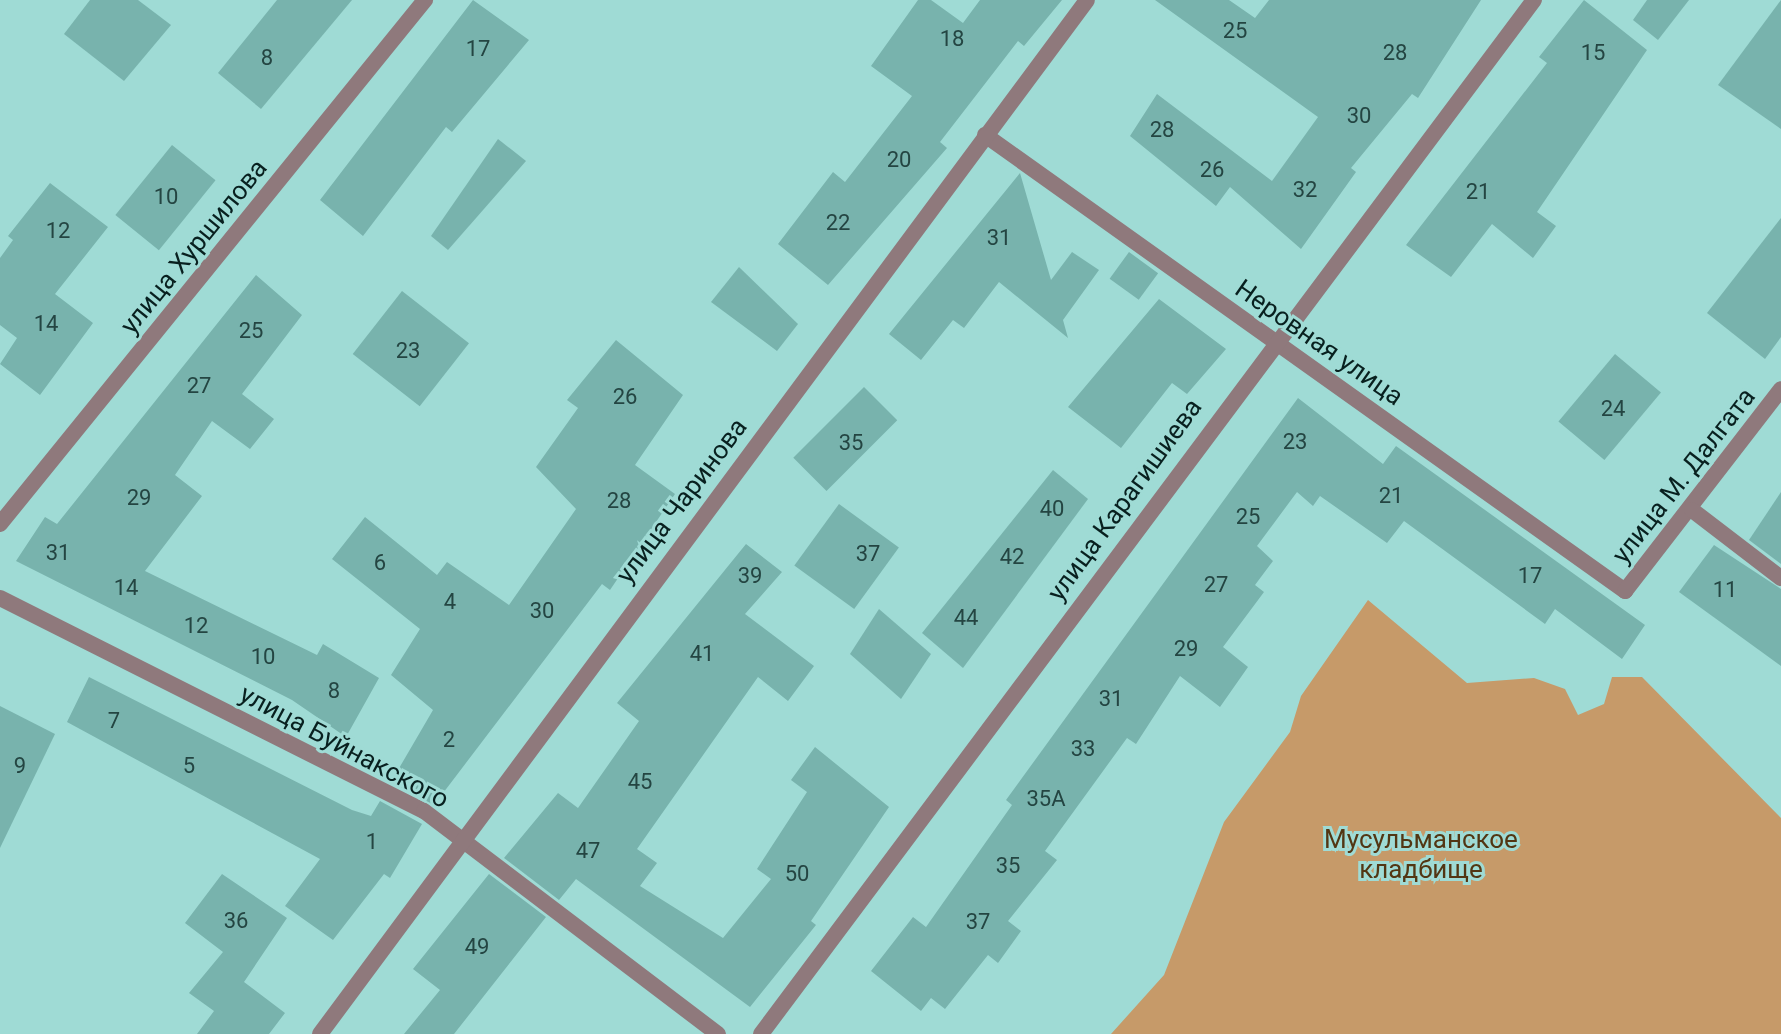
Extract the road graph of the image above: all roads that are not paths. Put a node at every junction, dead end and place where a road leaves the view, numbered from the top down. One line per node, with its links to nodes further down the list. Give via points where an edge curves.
1 (425, 0): 8 (street, улица Хуршилова)
2 (1087, 0): 4 (street, улица Чаринова)
3 (1534, 0): 5 (street, улица Карагишиева)
4 (985, 135): 5 (street, Неровная улица); 12 (street, улица Чаринова)
5 (1273, 340): 10 (street, Неровная улица); 15 (street, улица Карагишиева)
6 (1781, 389): 7 (street, улица М. Далгата)
7 (1692, 510): 9 (street); 10 (street, улица М. Далгата)
8 (0, 524)
9 (1781, 578)
10 (1625, 591)
11 (0, 598): 12 (street, улица Буйнакского, via 424,811)
12 (460, 839): 13 (street, улица Чаринова); 14 (street, улица Буйнакского)
13 (320, 1034)
14 (718, 1034)
15 (761, 1034)

